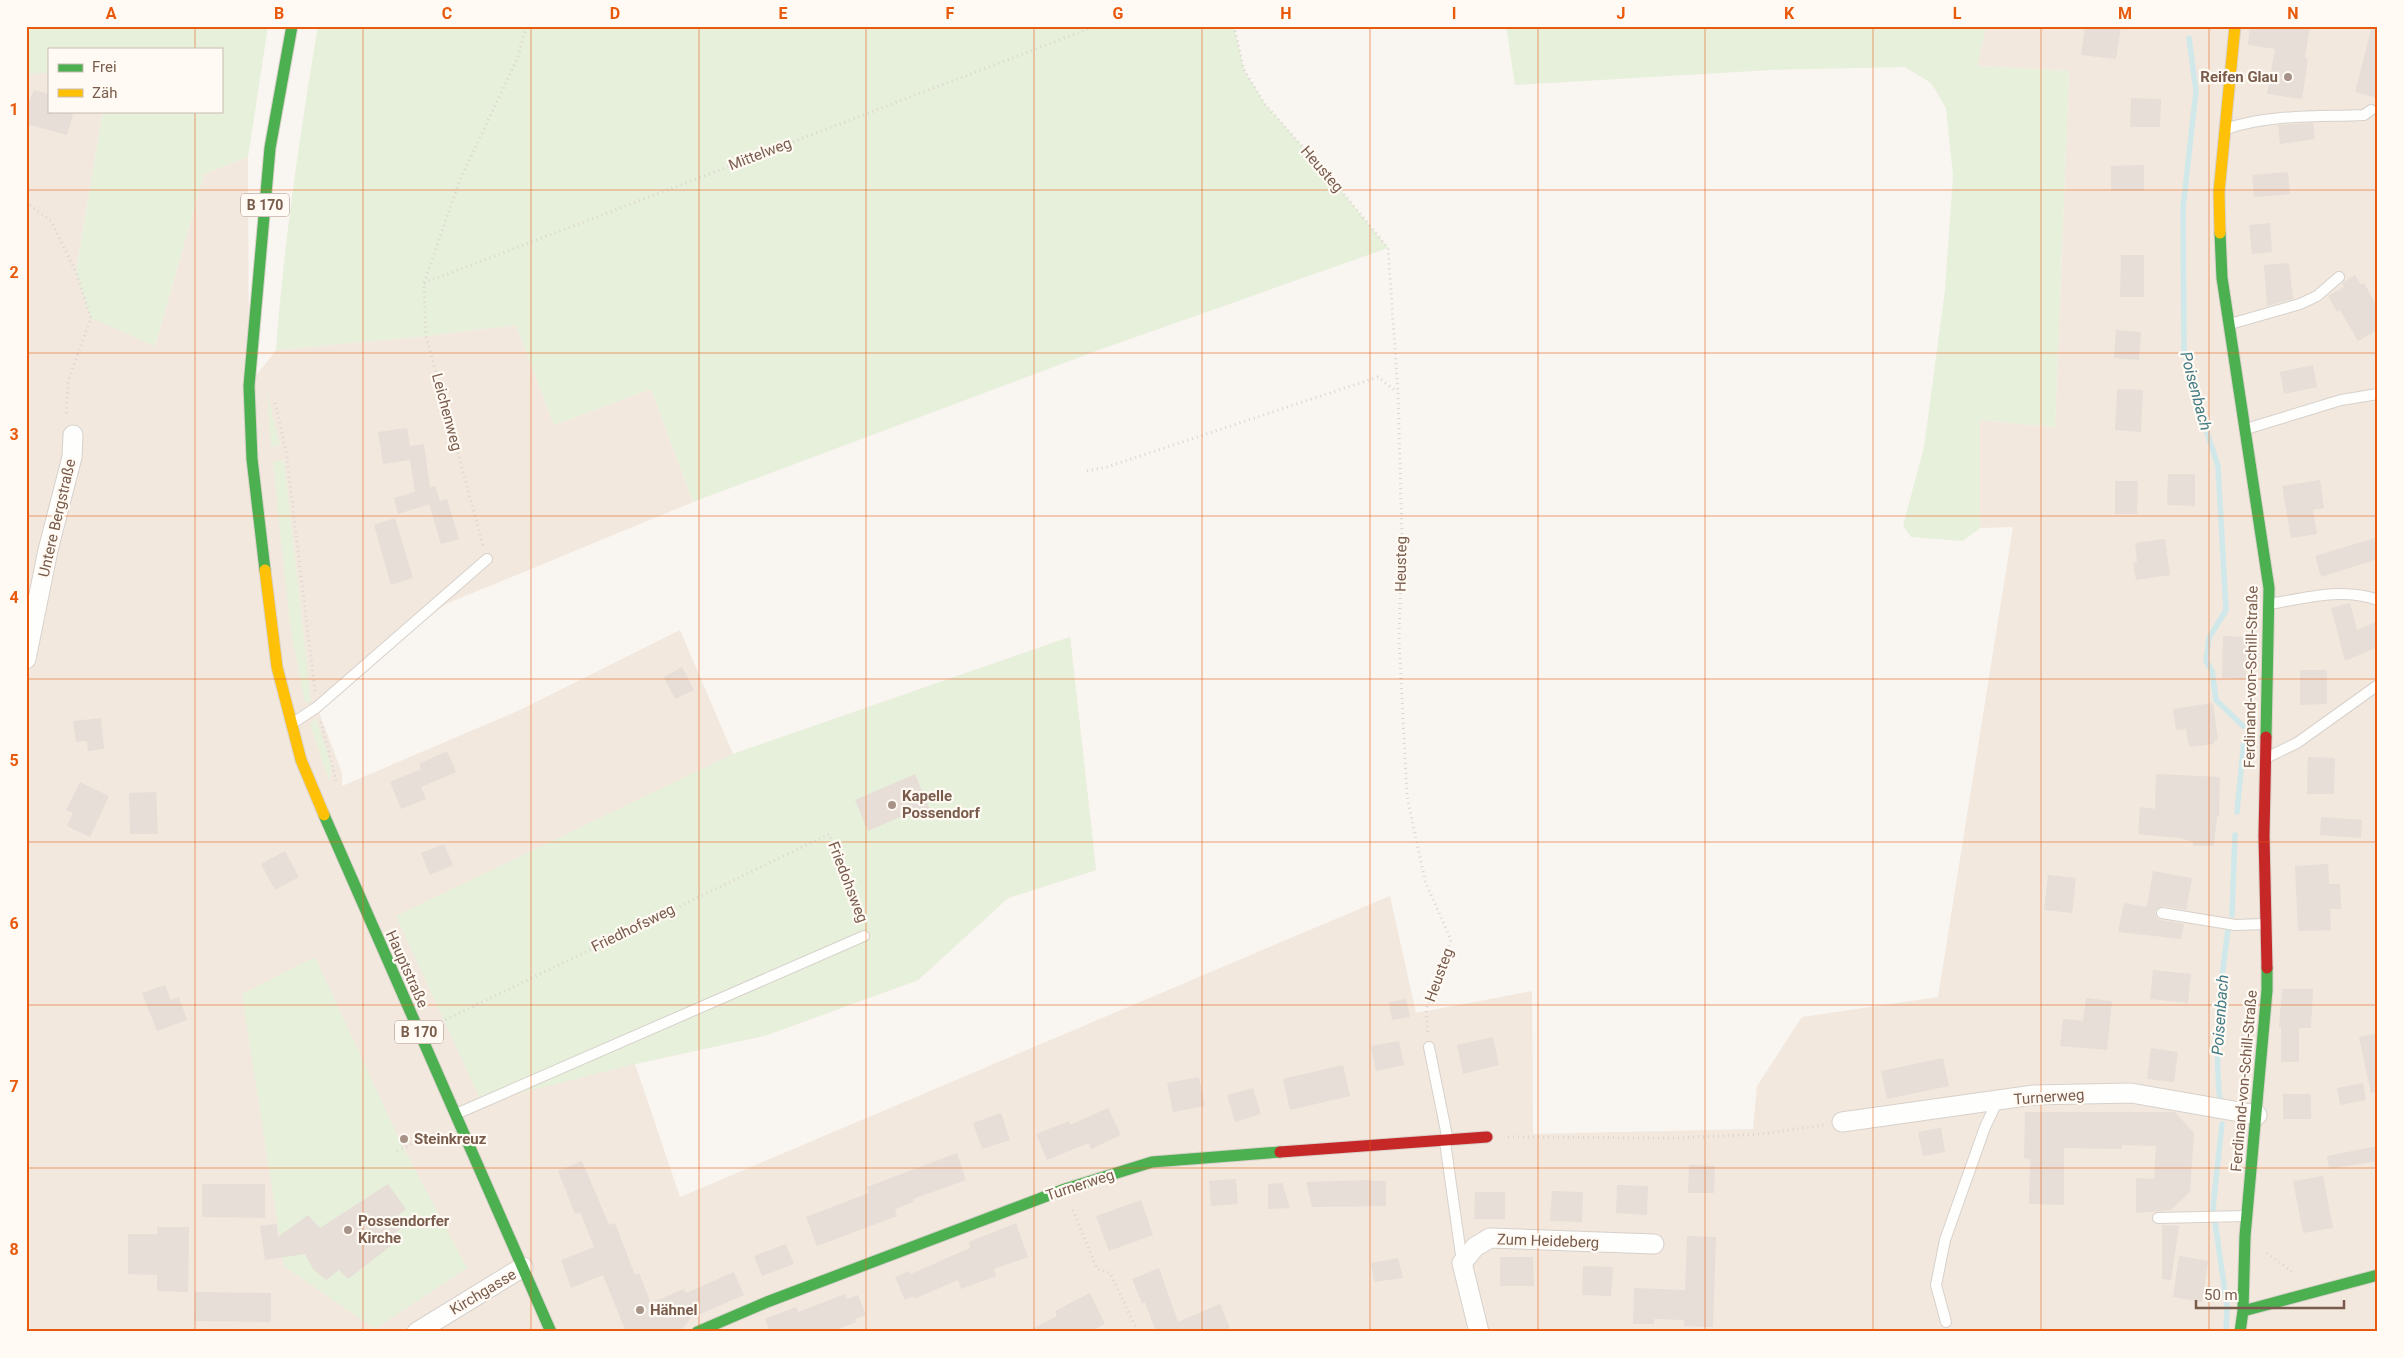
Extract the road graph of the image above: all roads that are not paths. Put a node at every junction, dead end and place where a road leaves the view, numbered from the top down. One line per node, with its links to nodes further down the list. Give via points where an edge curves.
1 (292, 26): 15 (street, Hauptstraße / B 170, via 270,148 249,386 252,459 277,667)
2 (2235, 26): 4 (street, Ferdinand-von-Schill-Straße)
3 (2371, 110): 4 (lane, via 2364,115 2294,117 2238,124)
4 (2225, 129): 6 (street, Ferdinand-von-Schill-Straße, via 2218,192 2222,278)
5 (2339, 277): 6 (lane, via 2316,296 2300,304)
6 (2229, 324): 8 (street, Ferdinand-von-Schill-Straße)
7 (2378, 394): 8 (lane, via 2341,400)
8 (2245, 429): 12 (street, Ferdinand-von-Schill-Straße)
9 (72, 435): 13 (street, Untere Bergstraße, via 72,457 48,550)
10 (487, 559): 15 (lane, via 317,707)
11 (2378, 600): 12 (lane, via 2365,595 2331,593)
12 (2269, 604): 16 (street, Ferdinand-von-Schill-Straße)
13 (26, 659)
14 (2378, 685): 16 (lane, via 2297,743)
15 (291, 724): 23 (street, Hauptstraße / B 170, via 316,797)
16 (2264, 758): 18 (street, Ferdinand-von-Schill-Straße)
17 (2162, 913): 18 (lane, via 2235,925)
18 (2266, 924): 22 (street, Ferdinand-von-Schill-Straße, via 2267,990)
19 (865, 933): 23 (lane)
20 (1429, 1047): 26 (lane)
21 (1998, 1100): 22 (street, Turnerweg, via 2034,1095 2131,1093); 24 (street, Turnerweg); 34 (lane, via 1985,1127 1945,1240 1936,1285)
22 (2257, 1115): 27 (street, Ferdinand-von-Schill-Straße)
23 (457, 1118): 31 (street, Hauptstraße / B 170)
24 (1842, 1122)
25 (1487, 1137): 26 (street, Turnerweg)
26 (1446, 1142): 30 (lane); 37 (street, Turnerweg, via 1152,1162 1065,1189 767,1302)
27 (2247, 1216): 28 (lane); 33 (street, Ferdinand-von-Schill-Straße)
28 (2158, 1218)
29 (1654, 1244): 30 (street, Zum Heideberg, via 1490,1238 1475,1247)
30 (1462, 1263): 38 (street)
31 (523, 1267): 35 (street, Kirchgasse); 36 (street, Hauptstraße / B 170)
32 (2378, 1275): 33 (street)
33 (2243, 1311): 39 (street, Ferdinand-von-Schill-Straße)
34 (1946, 1322)
35 (417, 1332)
36 (551, 1332)
37 (697, 1332)
38 (1479, 1332)
39 (2240, 1332)

